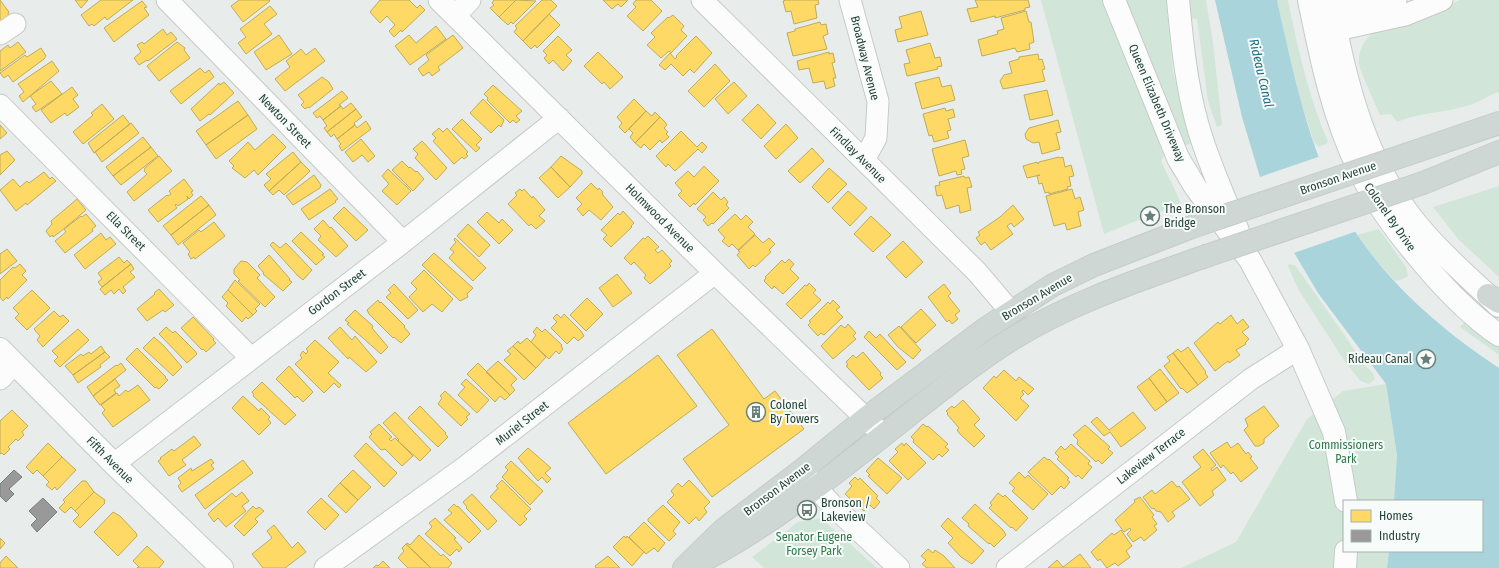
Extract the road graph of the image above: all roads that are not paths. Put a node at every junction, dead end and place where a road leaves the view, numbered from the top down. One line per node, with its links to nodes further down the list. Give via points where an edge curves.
1 (167, 0): 19 (street, Newton Street)
2 (439, 0): 12 (street, Holmwood Avenue)
3 (470, 0): 12 (street)
4 (702, 0): 18 (street, Findlay Avenue)
5 (850, 0): 18 (street, Broadway Avenue, via 878,101 876,138)
6 (1114, 0): 20 (main road, Queen Elizabeth Driveway, via 1178,158 1196,188)
7 (1178, 0): 20 (main road, Queen Elizabeth Driveway, via 1188,79 1197,123)
8 (1309, 0): 13 (main road, Colonel By Drive)
9 (1396, 0): 11 (street)
10 (1442, 0): 11 (street, via 1405,15)
11 (1333, 14): 13 (street); 22 (main road, Colonel By Drive, via 1350,93 1371,152 1391,186 1426,235 1457,268)
12 (455, 16): 15 (street, Holmwood Avenue)
13 (1314, 26): 24 (main road, Colonel By Drive, via 1335,110 1360,172 1392,223 1435,277 1472,314)
14 (0, 105): 26 (street, Ella Street)
15 (559, 118): 19 (street, Gordon Street); 21 (street, Holmwood Avenue)
16 (1499, 123): 23 (main road, Bronson Avenue, bridge, via 1189,228 1094,265 1053,285)
17 (1499, 152): 29 (main road, Bronson Avenue, bridge, via 1423,183 1096,296 1011,339)
18 (864, 160): 23 (street, Findlay Avenue, via 977,272)
19 (403, 242): 26 (street, Gordon Street)
20 (1250, 260): 25 (main road, Queen Elizabeth Driveway)
21 (715, 273): 28 (street, Holmwood Avenue); 36 (street, Muriel Street, via 465,467)
22 (1495, 301)
23 (1011, 312): 28 (main road, Bronson Avenue)
24 (1499, 335)
25 (1298, 349): 33 (main road, Queen Elizabeth Driveway, via 1334,432); 40 (street, Lakeview Terrace, via 1255,376)
26 (251, 358): 30 (street, Gordon Street)
27 (5, 364): 30 (main road, Fifth Avenue)
28 (866, 418): 29 (street, Holmwood Avenue); 31 (main road, Bronson Avenue)
29 (883, 435): 32 (main road, Bronson Avenue)
30 (114, 464): 35 (main road, Fifth Avenue)
31 (801, 471): 32 (street); 37 (main road, Bronson Avenue, via 723,530)
32 (815, 488): 38 (main road, Bronson Avenue, via 733,545); 39 (street)
33 (1346, 500)
34 (1346, 552): 41 (main road)
35 (222, 568)
36 (325, 568)
37 (684, 568)
38 (688, 568)
39 (899, 568)
40 (1007, 568)
41 (1345, 568)

